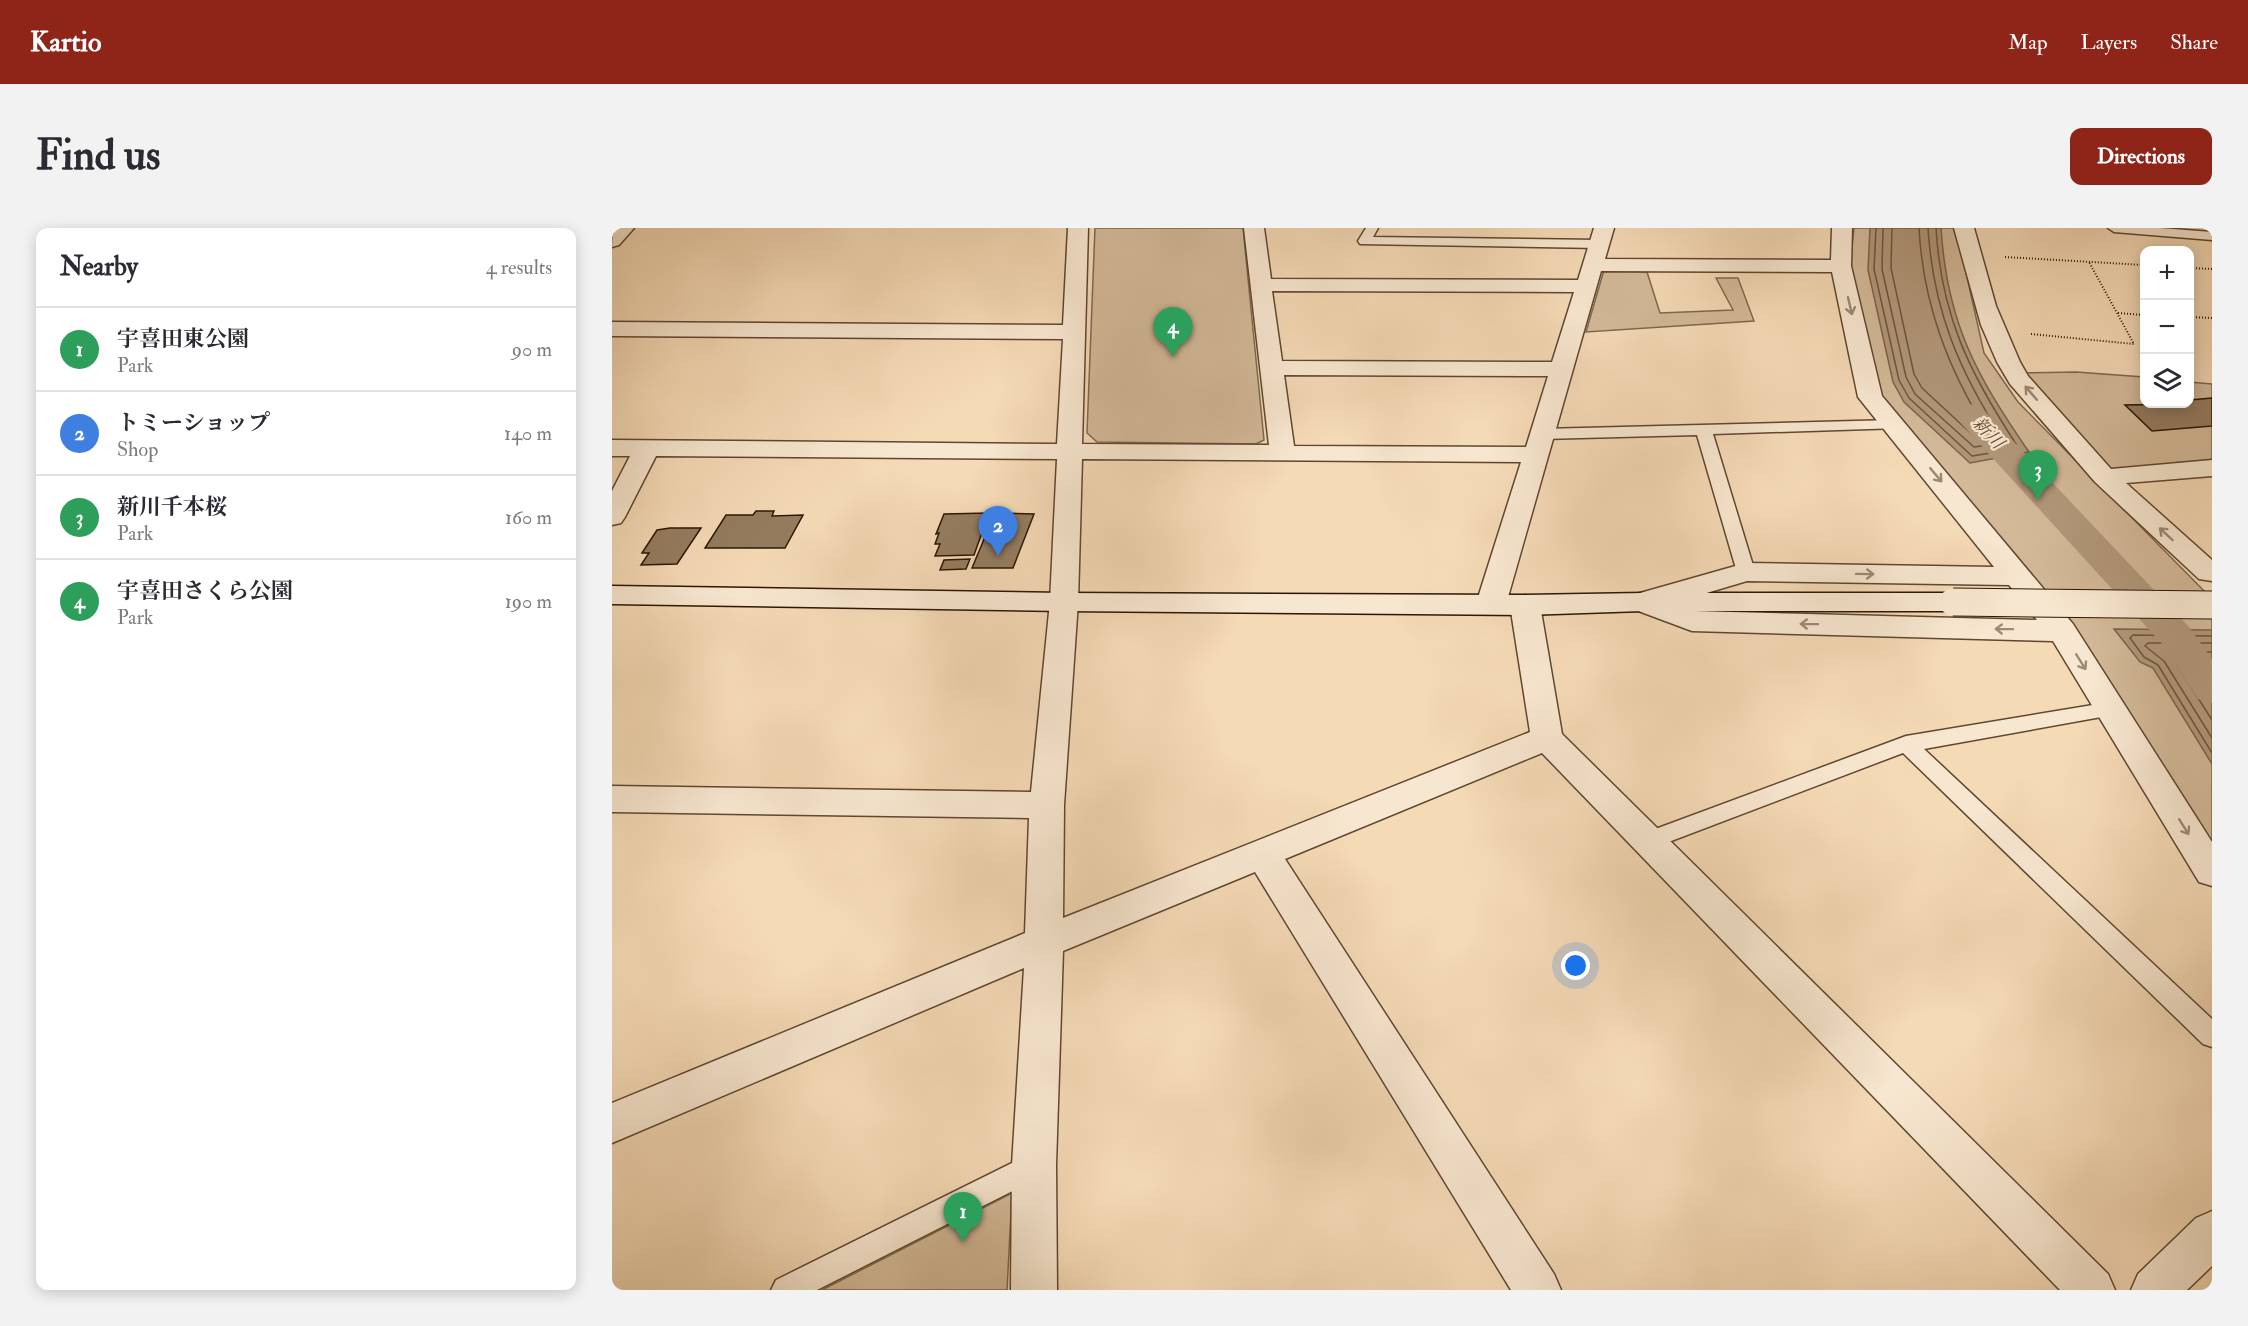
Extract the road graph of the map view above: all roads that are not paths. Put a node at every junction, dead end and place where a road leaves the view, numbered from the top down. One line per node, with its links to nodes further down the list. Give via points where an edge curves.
1 (624, 228): 9 (street)
2 (1078, 228): 14 (street)
3 (1254, 228): 12 (street)
4 (1372, 228): 10 (lane, via 1364,241)
5 (1842, 228): 11 (street)
6 (1964, 228): 25 (street, one-way to 6, via 2009,365)
7 (2114, 228): 8 (lane)
8 (2212, 236)
9 (612, 241)
10 (1595, 256): 11 (street); 12 (street); 16 (street)
11 (1841, 266): 17 (street, one-way to 17, via 1870,397)
12 (1261, 285): 15 (street)
13 (612, 328): 14 (street)
14 (1074, 332): 22 (street)
15 (1271, 368): 16 (street); 23 (street)
16 (1562, 369): 19 (street)
17 (1894, 425): 18 (lane); 29 (street, one-way to 29)
18 (1704, 431): 19 (lane); 28 (lane)
19 (1539, 444): 23 (street); 33 (street)
20 (612, 448): 21 (street)
21 (647, 448): 22 (street); 26 (street)
22 (1070, 451): 23 (street); 31 (street)
23 (1282, 453)
24 (2212, 468): 25 (street)
25 (2104, 477): 27 (street, one-way to 25)
26 (612, 516)
27 (2208, 568)
28 (1746, 572): 29 (street, one-way to 29); 32 (street)
29 (2019, 576): 35 (street)
30 (612, 595): 31 (street)
31 (1064, 602): 33 (street); 40 (street)
32 (1643, 602): 33 (street); 34 (street, bridge); 35 (street, one-way to 32, via 1692,621)
33 (1508, 604): 37 (street)
34 (2212, 604)
35 (2062, 631): 36 (street, one-way to 36)
36 (2111, 709): 38 (lane); 43 (street, one-way to 43)
37 (1547, 738): 41 (street); 42 (street)
38 (1906, 744): 41 (lane); 45 (lane)
39 (612, 799): 40 (street)
40 (1047, 805): 44 (street)
41 (1650, 840): 52 (street)
42 (1262, 853): 44 (street); 51 (street)
43 (2212, 872)
44 (1044, 942): 46 (street); 47 (street)
45 (2212, 1036)
46 (612, 1123)
47 (1034, 1165): 49 (lane); 50 (street)
48 (2212, 1234): 53 (street)
49 (786, 1290)
50 (1034, 1290)
51 (1538, 1290)
52 (2092, 1290)
53 (2154, 1290)

